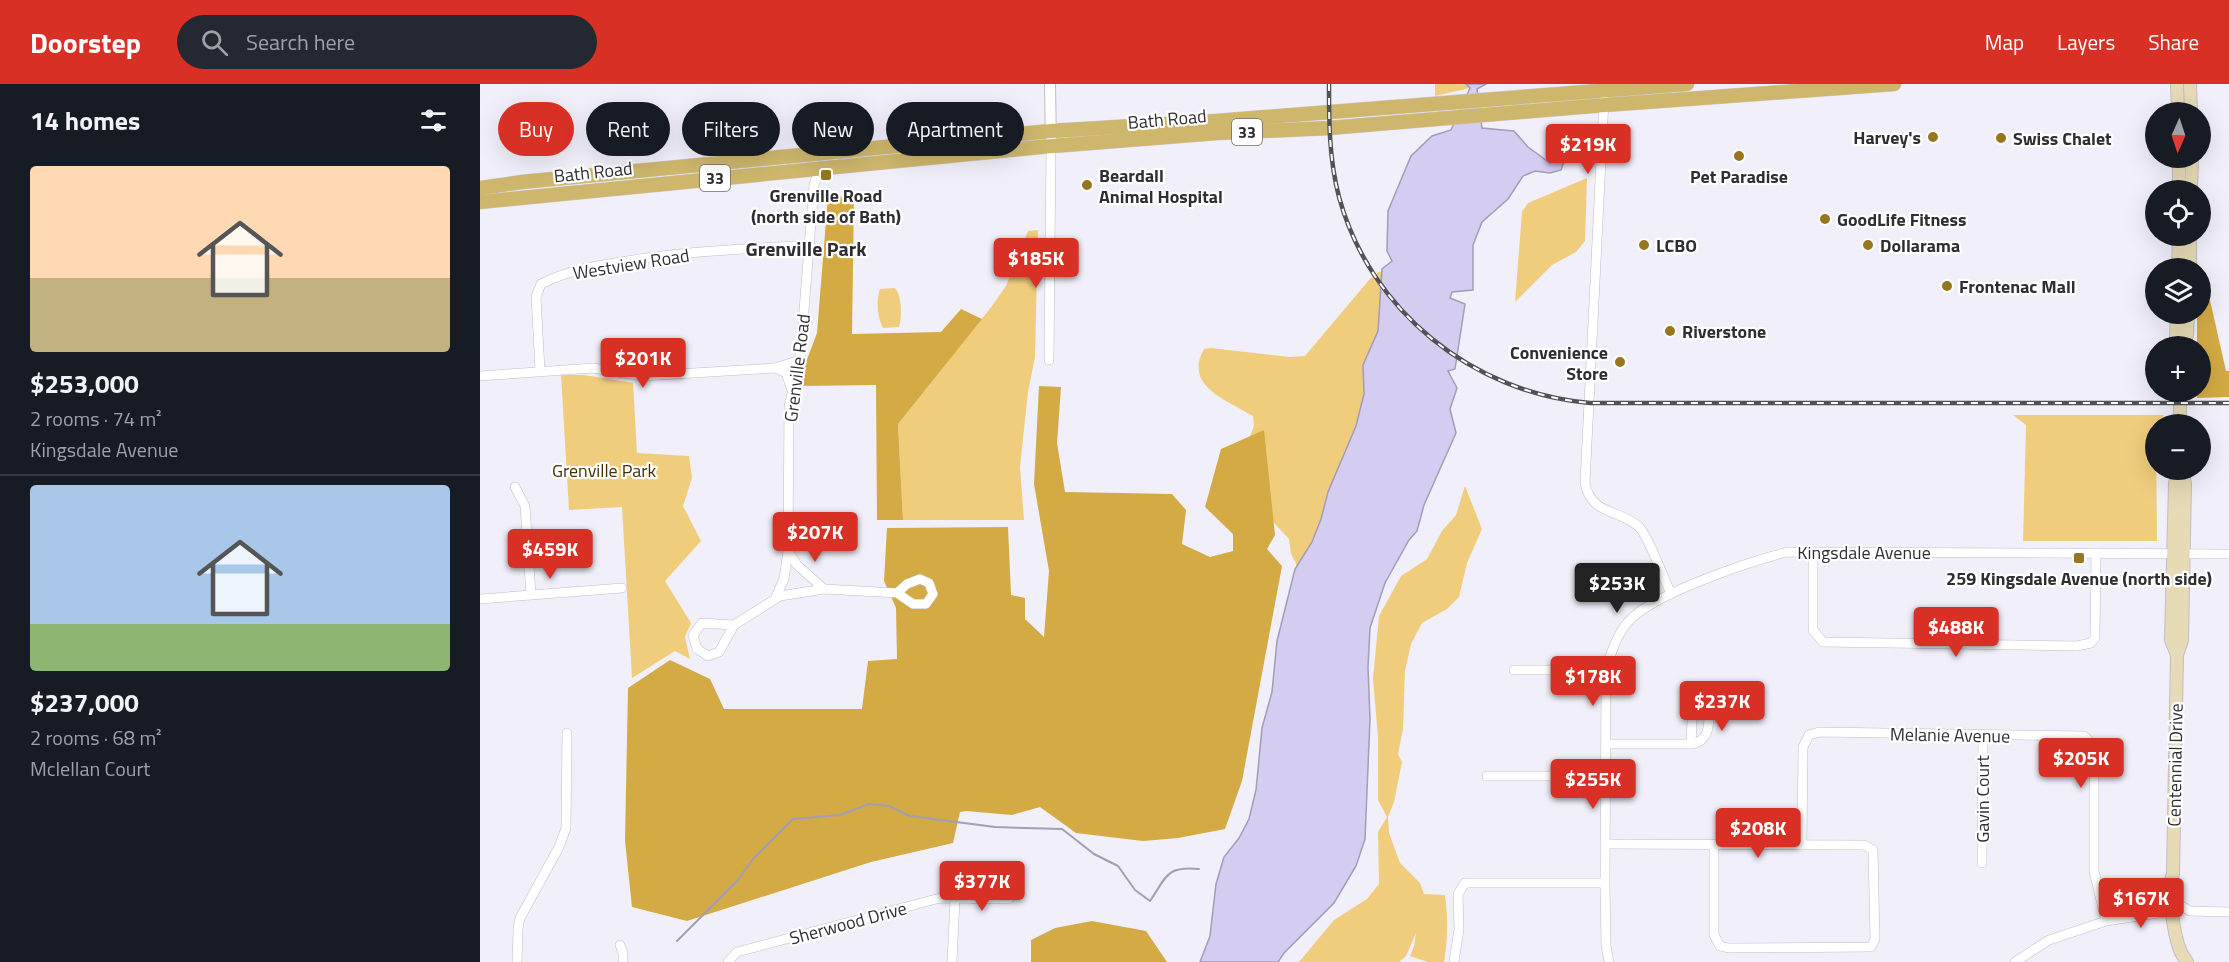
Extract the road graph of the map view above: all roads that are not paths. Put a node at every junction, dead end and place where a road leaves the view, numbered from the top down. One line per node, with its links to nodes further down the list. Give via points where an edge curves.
1 (1050, 84): 10 (street)
2 (1687, 84): 6 (main road, Bath Road / 33)
3 (1894, 84): 6 (main road, Bath Road / 33)
4 (2176, 84): 7 (main road)
5 (2190, 84): 8 (main road)
6 (1604, 98): 9 (main road, Bath Road / 33, via 1491,99); 9 (main road, Bath Road / 33, via 1496,115 1329,128); 36 (street, via 1587,493 1593,502 1639,526)
7 (2177, 102)
8 (2191, 102)
9 (1216, 127): 10 (main road, Bath Road / 33); 11 (main road, Bath Road / 33)
10 (1051, 131): 11 (street); 15 (main road, Bath Road / 33)
11 (1051, 146): 12 (main road, Bath Road / 33); 21 (street)
12 (825, 167): 13 (main road, Bath Road / 33); 16 (street, Grenville Road)
13 (795, 170): 16 (street, via 807,174); 18 (main road, Bath Road / 33)
14 (480, 180): 15 (main road)
15 (522, 182): 17 (main road, Bath Road / 33)
16 (814, 185): 19 (street, Grenville Road)
17 (480, 188)
18 (480, 202)
19 (810, 245): 20 (street, Grenville Road); 23 (street, Westview Road, via 658,255 554,277 541,284 536,297)
20 (800, 360): 22 (street); 25 (street, Grenville Road)
21 (1049, 360)
22 (775, 368): 23 (street, via 643,376 593,368); 25 (street, via 786,373)
23 (540, 370): 24 (street)
24 (480, 376)
25 (792, 390): 28 (street, Grenville Road)
26 (2176, 480): 31 (main road, Centennial Drive)
27 (515, 487): 37 (street, via 525,506)
28 (788, 551): 34 (street); 39 (street, Grenville Road, via 784,579)
29 (1813, 552): 30 (street, Kingsdale Avenue); 30 (street, via 1813,630 1823,642 2077,646 2096,638); 36 (street, Kingsdale Avenue, via 1787,552 1755,560)
30 (2096, 553): 31 (street, Kingsdale Avenue)
31 (2179, 554): 32 (street, Kingsdale Avenue); 56 (main road, Centennial Drive, via 2182,640 2177,655 2174,874 2169,880)
32 (2229, 554)
33 (622, 588): 37 (street)
34 (824, 590): 35 (street); 39 (street)
35 (897, 593)
36 (1671, 594): 42 (street, Kingsdale Avenue, via 1645,607 1628,622 1614,644)
37 (531, 595): 38 (street)
38 (480, 599)
39 (775, 599): 40 (street)
40 (734, 625): 40 (street, via 702,623 693,635 697,649 708,656 719,652)
41 (1514, 670): 42 (street)
42 (1606, 670): 45 (street, Kingsdale Avenue)
43 (567, 733): 61 (street, via 566,828 520,918)
44 (1983, 736): 51 (street, Melanie Avenue, via 1819,732 1809,735 1803,747); 52 (street, Gavin Court); 58 (street, Melanie Avenue, via 2084,736 2091,741 2094,871)
45 (1607, 744): 46 (street); 48 (street, Kingsdale Avenue)
46 (1692, 744): 46 (street, via 1701,742 1708,733 1709,699 1702,692 1693,698)
47 (1487, 776): 48 (street)
48 (1606, 776): 49 (street, Kingsdale Avenue)
49 (1606, 844): 50 (street); 53 (street, Kingsdale Avenue)
50 (1714, 845): 51 (street); 51 (street, via 1713,935 1720,946 1871,947 1875,939 1873,850 1864,845)
51 (1802, 845)
52 (1982, 863)
53 (1605, 883): 65 (street, via 1465,883 1458,894 1459,929); 66 (street, Kingsdale Avenue)
54 (955, 899): 55 (street, Sherwood Drive); 63 (street, Sherwood Drive, via 940,898 737,952); 64 (street)
55 (1009, 899)
56 (2176, 908): 57 (street); 58 (street); 60 (main road, Centennial Drive, via 2180,951)
57 (2229, 912)
58 (2106, 921): 67 (street, via 2049,940)
59 (620, 945): 62 (street)
60 (2187, 960)
61 (517, 962)
62 (623, 962)
63 (728, 962)
64 (952, 962)
65 (1454, 962)
66 (1609, 962)
67 (2014, 962)

